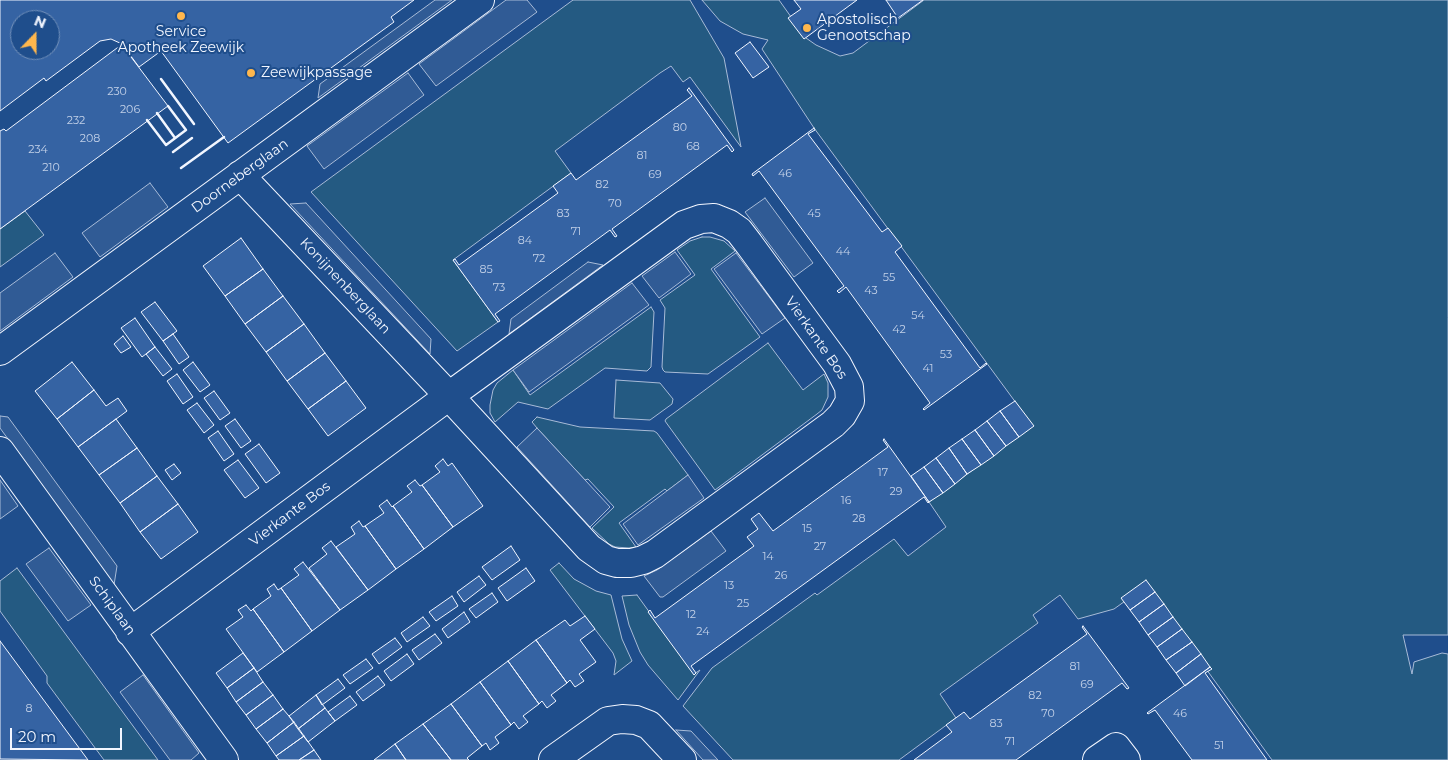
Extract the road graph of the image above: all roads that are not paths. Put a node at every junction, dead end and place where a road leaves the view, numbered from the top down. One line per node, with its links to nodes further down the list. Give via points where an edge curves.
1 (480, 0): 2 (street, Doorneberglaan)
2 (240, 175): 3 (street, Doorneberglaan); 4 (street, Konijnenberglaan)
3 (0, 351)
4 (449, 396): 4 (street, Vierkante Bos, via 589,548 606,560 631,564 655,554 833,424 850,401 850,387 837,364 750,244 734,228 714,218 684,225); 6 (street, Vierkante Bos)
5 (0, 451): 6 (street, Schiplaan)
6 (130, 632): 7 (street, Schiplaan)
7 (224, 760)
8 (553, 760): 9 (street, via 608,721 622,719 636,720 649,726)
9 (682, 760)
10 (1097, 760): 11 (street, via 1116,747)
11 (1126, 760)

